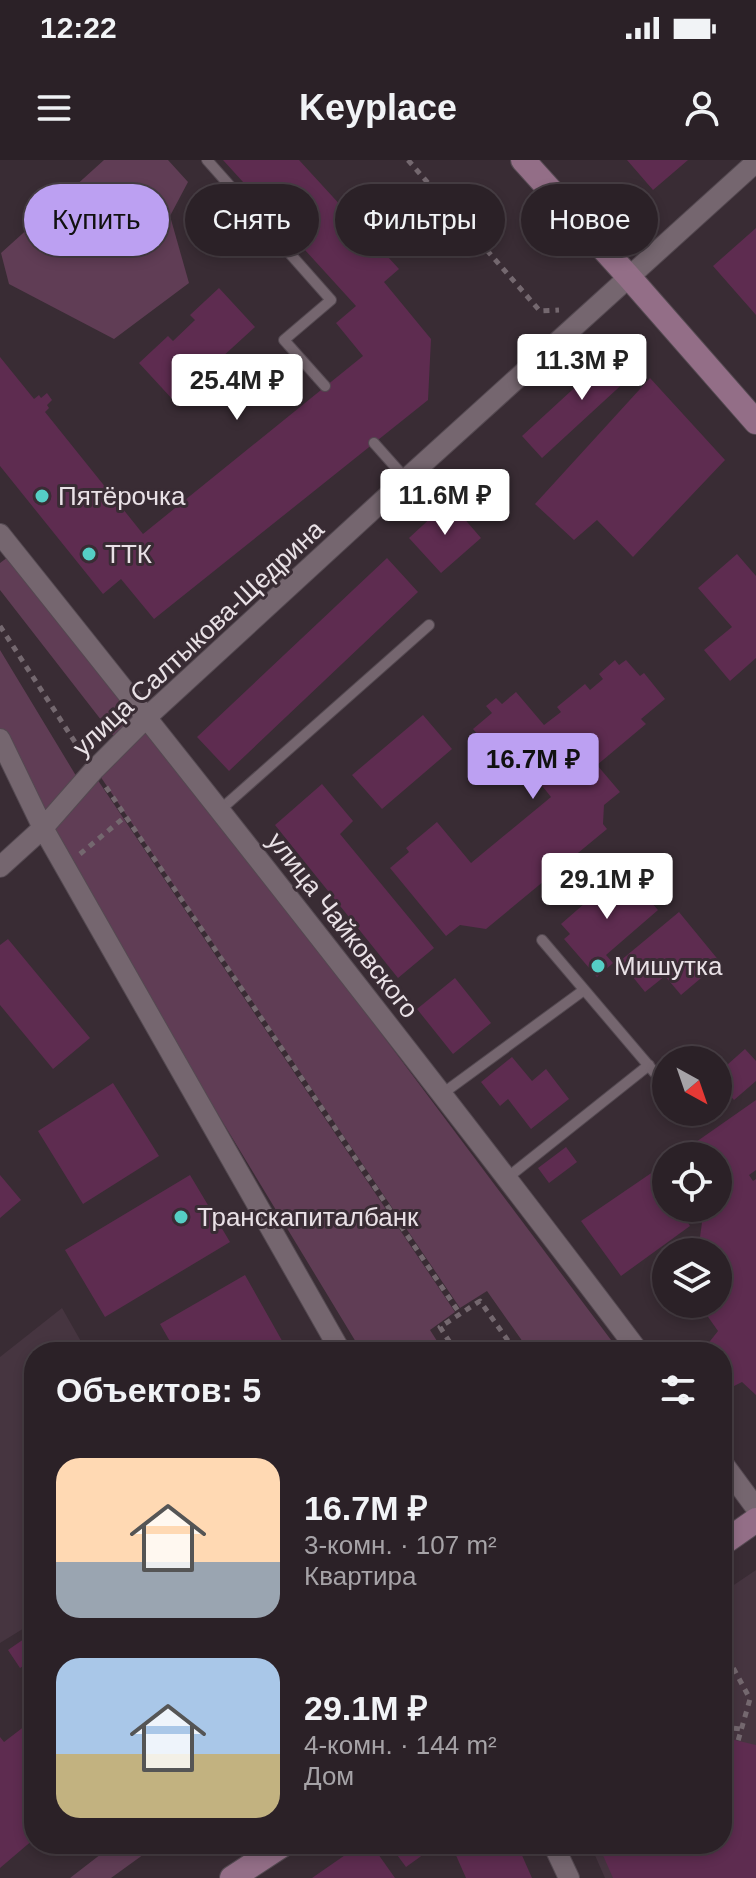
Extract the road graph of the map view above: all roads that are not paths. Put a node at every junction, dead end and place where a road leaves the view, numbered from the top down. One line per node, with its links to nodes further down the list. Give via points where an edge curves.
1 (207, 160): 5 (lane, via 331,300 284,340)
2 (756, 162): 4 (street, улица Салтыкова-Щедрина)
3 (533, 163): 4 (main road)
4 (629, 277): 6 (main road); 8 (street, улица Салтыкова-Щедрина)
5 (325, 386)
6 (756, 422)
7 (374, 443): 8 (lane)
8 (406, 479): 11 (street, улица Салтыкова-Щедрина)
9 (0, 534): 11 (street, улица Чайковского)
10 (429, 625): 13 (lane)
11 (147, 717): 13 (street, улица Чайковского); 14 (street, улица Салтыкова-Щедрина)
12 (0, 739): 14 (street)
13 (220, 810): 20 (street, улица Чайковского)
14 (43, 828): 15 (street, улица Салтыкова-Щедрина); 22 (street)
15 (0, 867)
16 (542, 940): 17 (lane)
17 (584, 990): 18 (lane); 20 (lane)
18 (649, 1065): 19 (lane); 21 (lane)
19 (652, 1069)
20 (442, 1094): 21 (street, улица Чайковского)
21 (507, 1178): 23 (street, улица Чайковского)
22 (335, 1342)
23 (631, 1342)
24 (732, 1476): 25 (street)
25 (756, 1508)
26 (756, 1520): 27 (main road)
27 (732, 1537)
28 (265, 1854): 30 (main road)
29 (558, 1854): 31 (street)
30 (232, 1878)
31 (569, 1878)

